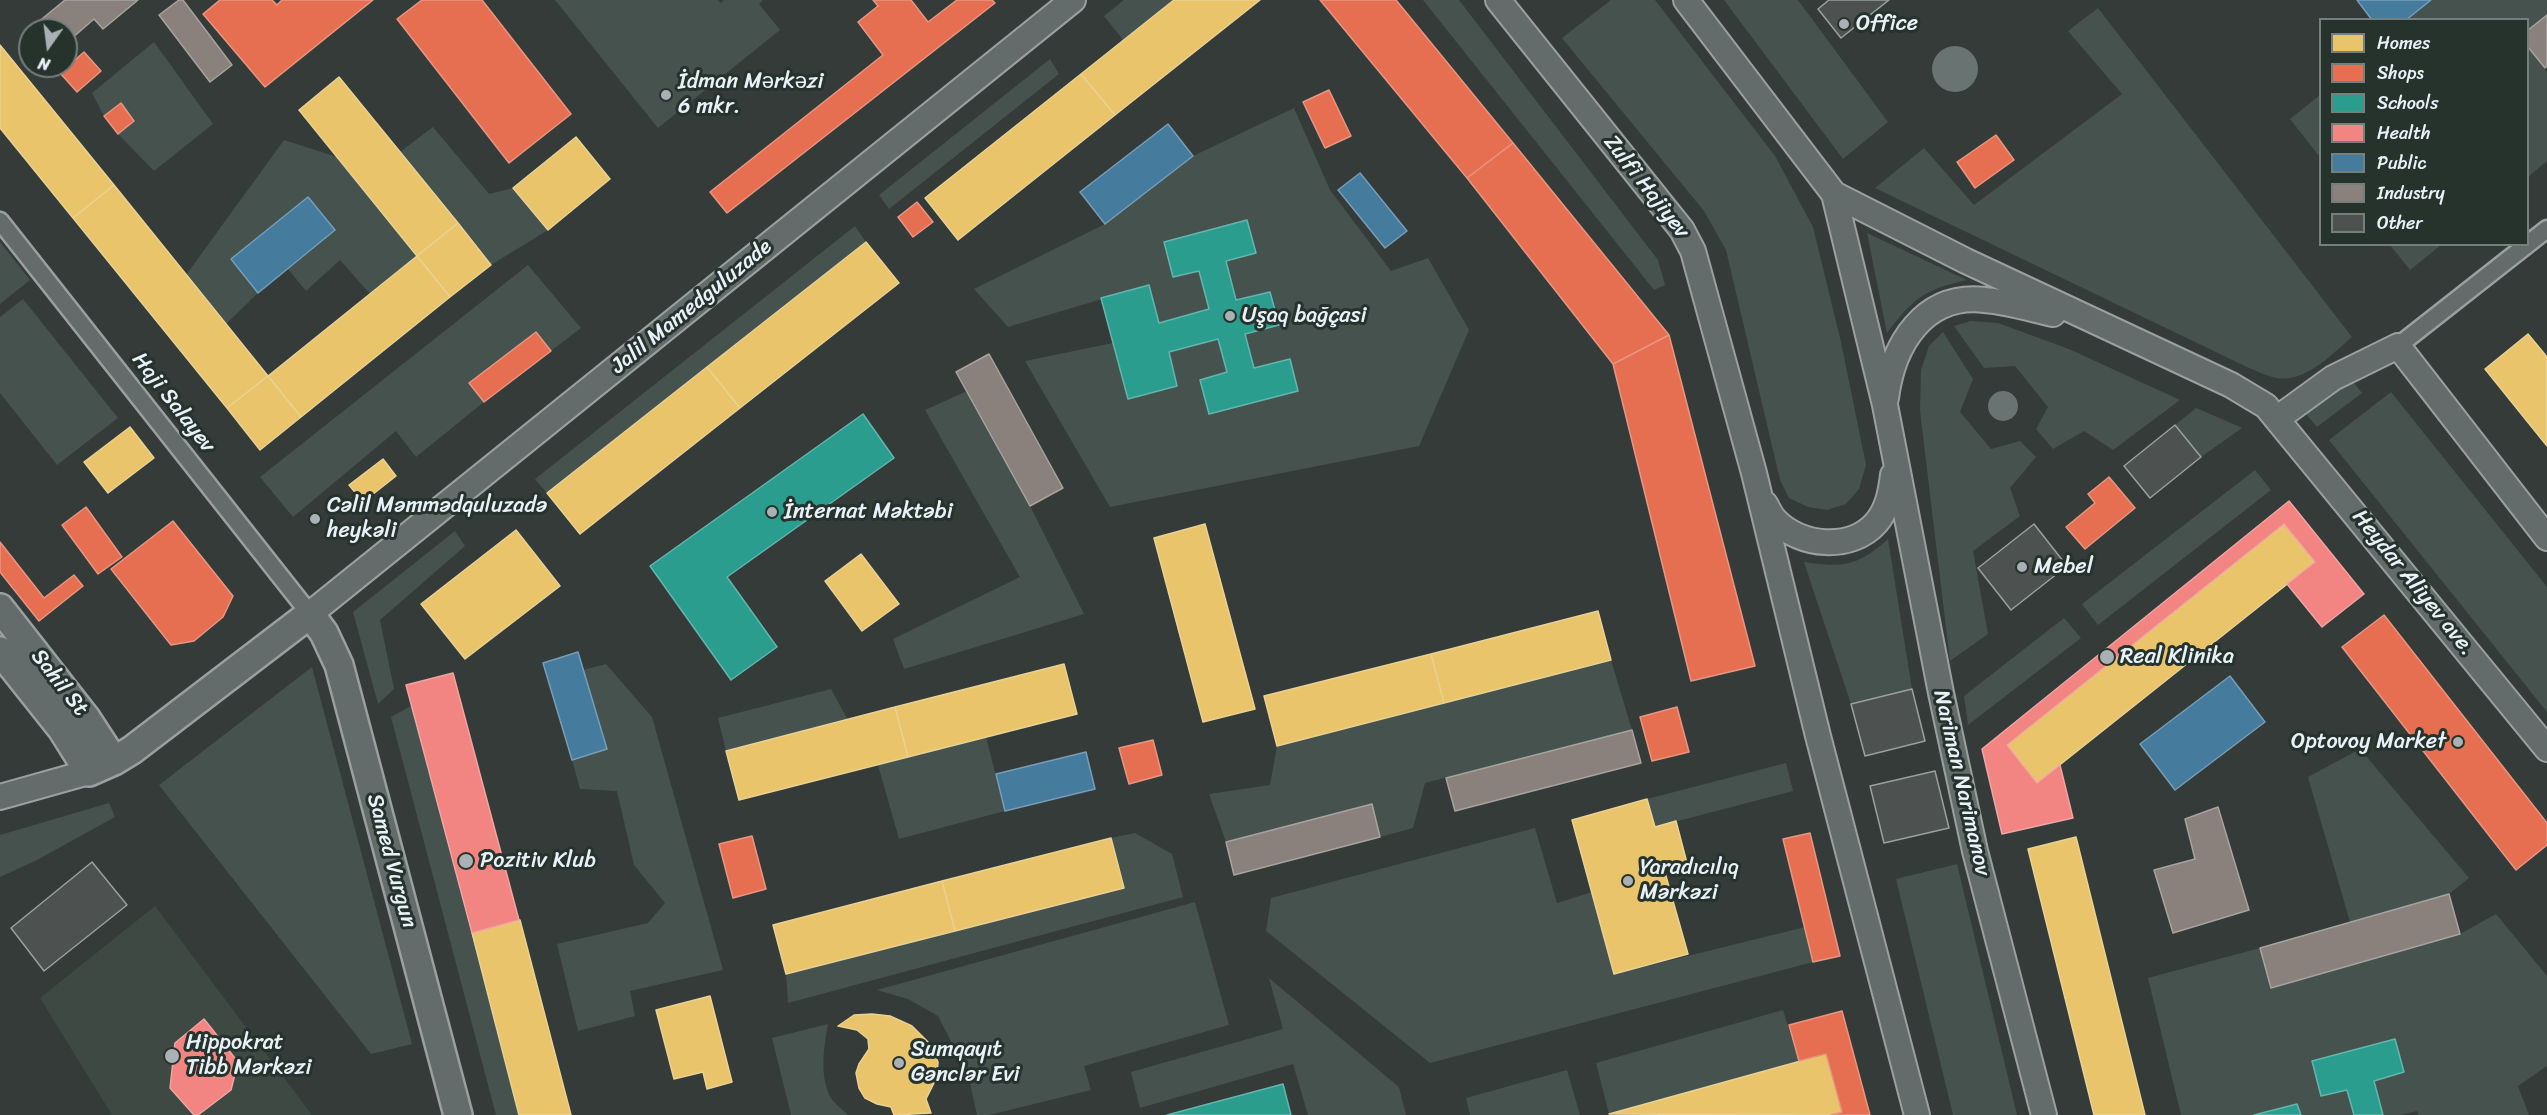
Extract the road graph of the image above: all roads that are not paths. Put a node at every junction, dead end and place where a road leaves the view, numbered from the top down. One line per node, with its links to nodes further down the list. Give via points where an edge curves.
1 (1073, 0): 17 (main road, Jalil Mamedguluzade)
2 (1498, 0): 14 (main road, Zulfi Hajiyev, via 1688,240)
3 (1686, 0): 4 (main road)
4 (1834, 194): 9 (main road); 11 (main road)
5 (0, 221): 17 (street, Haji Salayev)
6 (2547, 229): 7 (street)
7 (2529, 243)
8 (2525, 246): 10 (street)
9 (2102, 326): 11 (main road, via 1983,299 1946,305 1915,324 1904,339 1888,378); 12 (main road, Heydar Aliyev ave., via 2244,392)
10 (2398, 346): 12 (main road, via 2333,378); 15 (main road)
11 (1885, 405): 13 (main road)
12 (2278, 418): 19 (main road, Heydar Aliyev ave.)
13 (1892, 448): 14 (main road, via 1891,494 1884,512 1864,534 1831,543 1791,533 1774,520); 25 (main road, Nariman Narimanov, via 1975,850)
14 (1754, 473): 24 (main road)
15 (2547, 538)
16 (0, 608): 20 (main road, Sahil St, via 86,718)
17 (310, 614): 20 (main road); 23 (main road, Samed Vurgun, via 329,641 339,665)
18 (0, 651): 21 (main road, Sahil St, via 62,729)
19 (2547, 749)
20 (114, 761): 21 (main road)
21 (89, 772): 22 (main road)
22 (0, 797)
23 (458, 1115)
24 (1917, 1115)
25 (2044, 1115)

